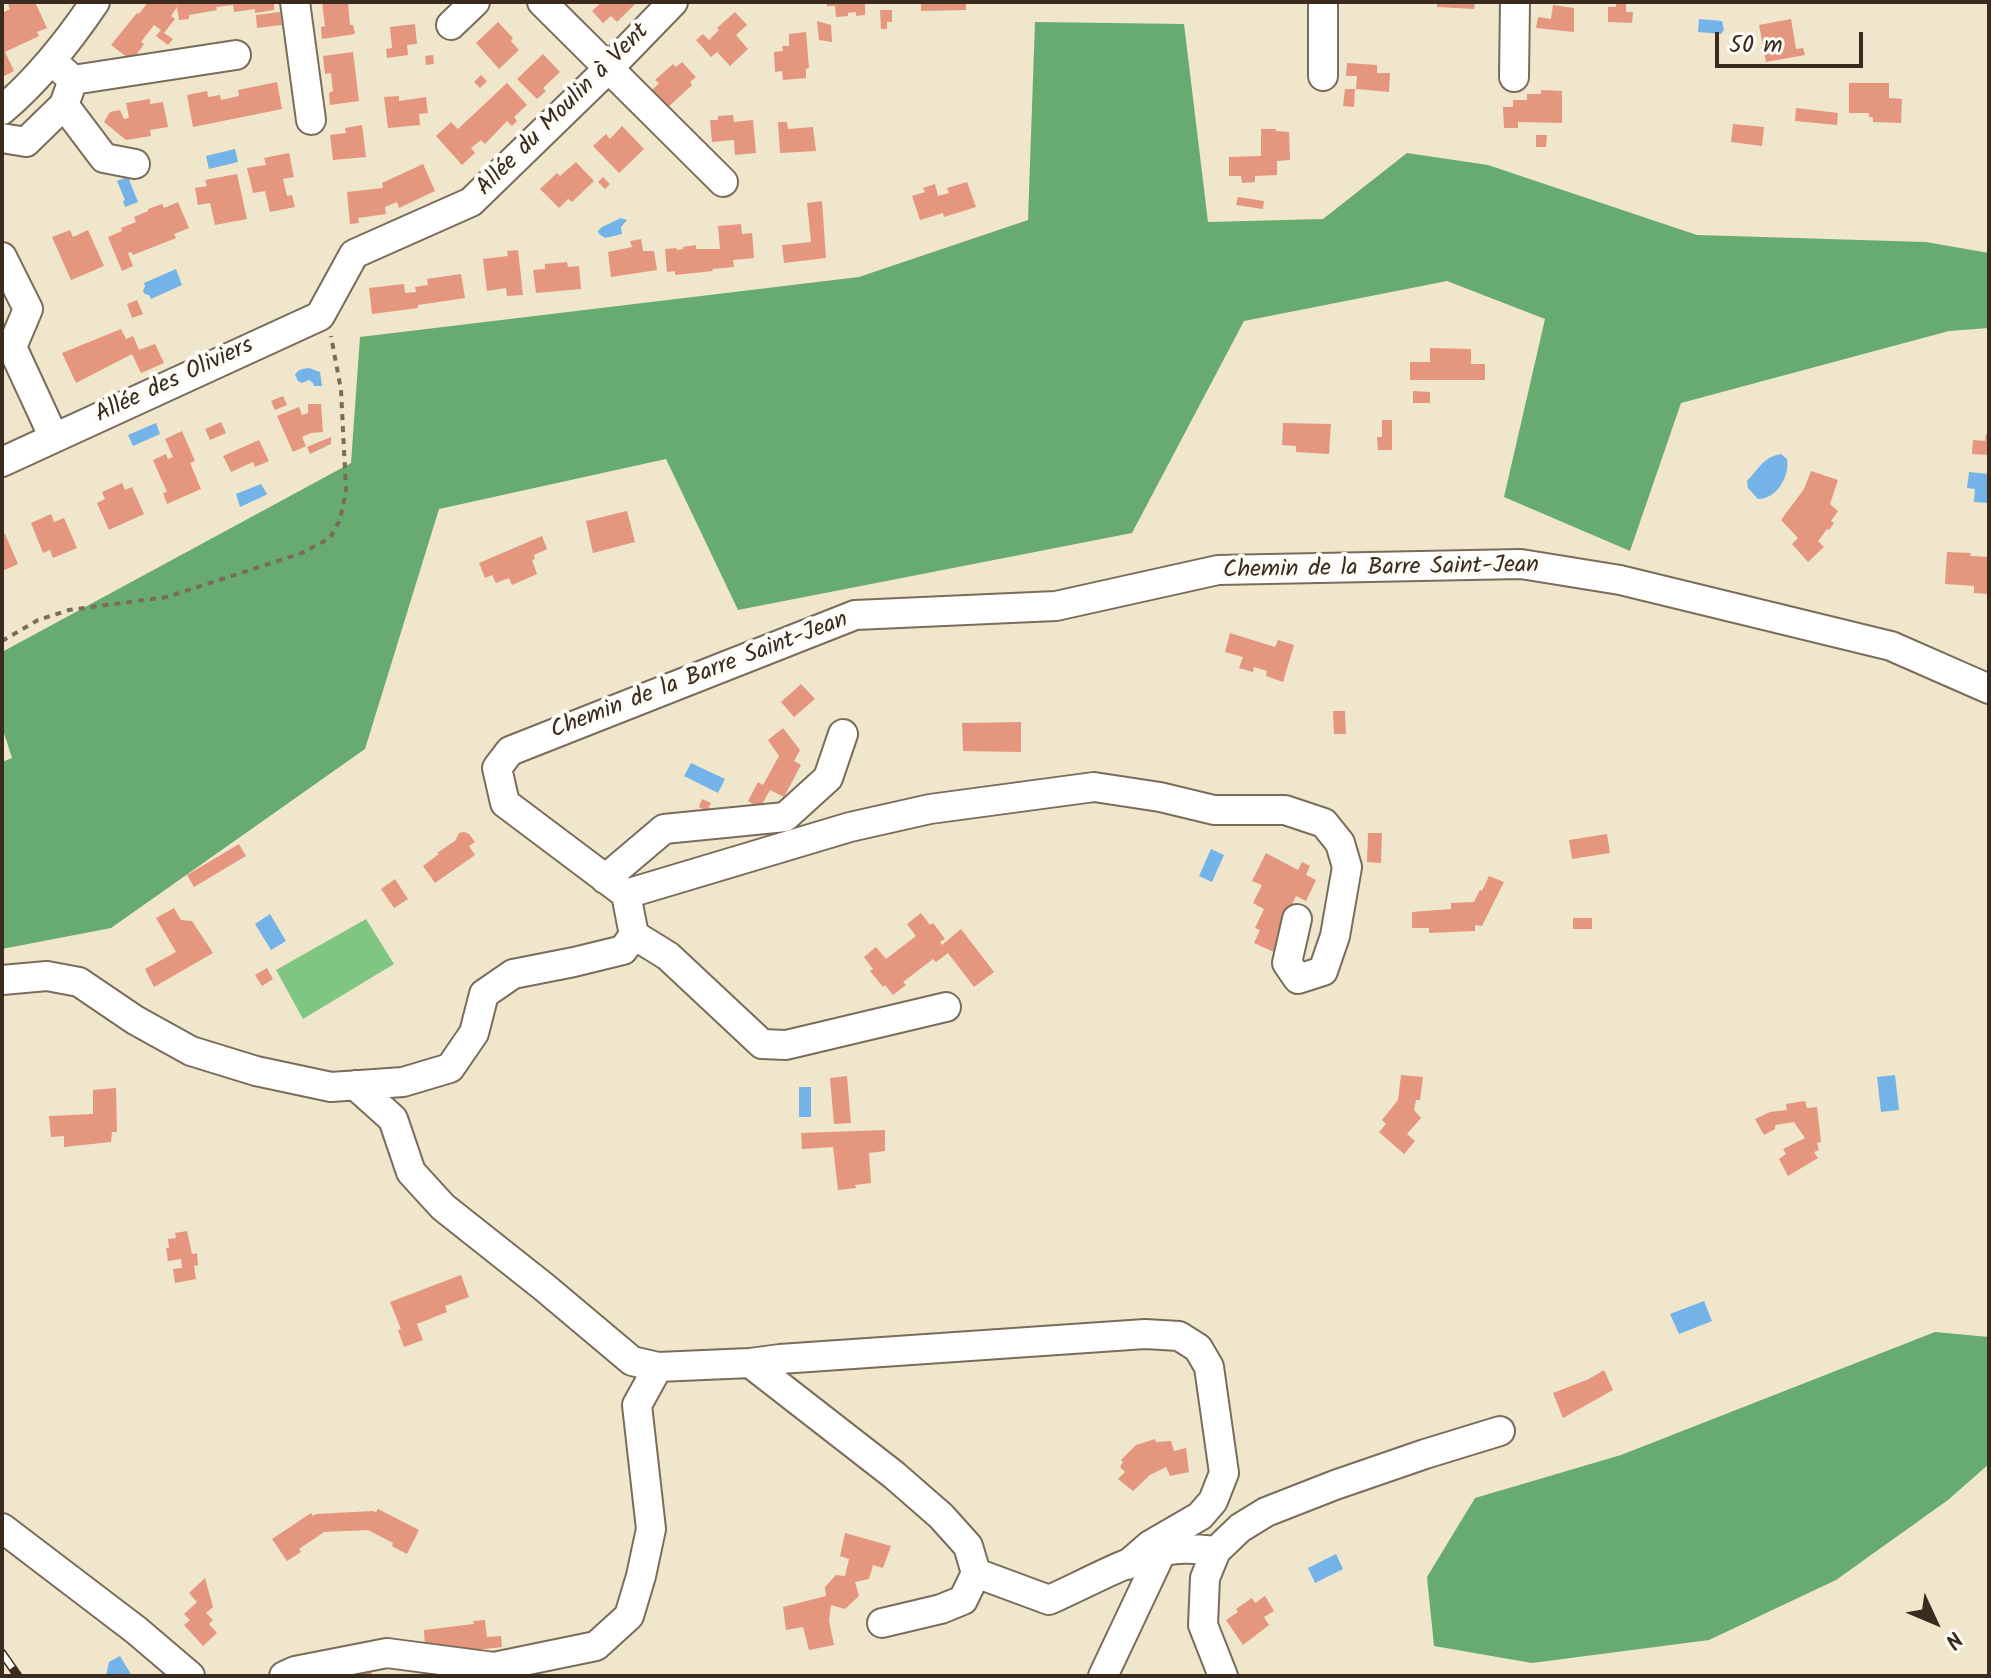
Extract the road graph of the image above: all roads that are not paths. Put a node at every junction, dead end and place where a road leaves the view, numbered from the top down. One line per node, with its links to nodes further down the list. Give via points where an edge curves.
1 (95, 2): 10 (street)
2 (295, 2): 16 (street)
3 (475, 2): 8 (street)
4 (542, 2): 11 (street)
5 (673, 2): 11 (street, Allée du Moulin à Vent)
6 (1323, 2): 12 (street)
7 (1515, 2): 13 (street)
8 (451, 25)
9 (236, 55): 14 (street)
10 (52, 61): 14 (street); 15 (street)
11 (609, 68): 19 (street); 21 (street, Allée du Moulin à Vent, via 471,202 354,254)
12 (1323, 76)
13 (1514, 77)
14 (68, 93): 17 (street, via 26,142); 18 (street, via 104,158)
15 (2, 110)
16 (311, 120)
17 (2, 138)
18 (135, 164)
19 (723, 182)
20 (2, 257): 22 (street, via 28,309)
21 (320, 316): 23 (street, Allée des Oliviers)
22 (7, 347): 23 (street)
23 (54, 438): 24 (street, Allée des Oliviers)
24 (2, 462)
25 (1989, 689): 27 (street, Chemin de la Barre Saint-Jean, via 1891,646 1620,580 1521,564 1218,570 1056,606 855,615 510,751 497,768 505,803)
26 (843, 734): 27 (street, via 828,778 785,817 664,829)
27 (616, 886): 28 (street, via 930,809 1094,787 1214,810 1285,810 1324,823 1340,843 1347,867 1323,971 1298,979 1287,963); 29 (street)
28 (1297, 919)
29 (634, 935): 31 (street, via 668,956 762,1044 786,1045); 32 (street, via 623,950 513,974 484,994 474,1033 450,1068 403,1082)
30 (2, 980): 32 (street, via 47,976 79,982 191,1051 331,1087)
31 (946, 1007)
32 (355, 1085): 34 (street, via 393,1119 411,1172 443,1207 632,1361)
33 (750, 1363): 34 (street); 39 (street, via 1145,1334 1179,1336 1198,1348 1209,1367 1224,1473 1213,1501 1200,1516); 40 (street, via 941,1516 968,1546)
34 (658, 1367): 43 (street, via 637,1405 651,1529 641,1576 629,1616 596,1646 494,1667 387,1653)
35 (1500, 1431): 38 (street, via 1266,1512)
36 (2, 1528): 42 (street)
37 (1162, 1551): 38 (street); 39 (street); 44 (street)
38 (1216, 1551): 45 (street, via 1205,1578 1203,1625)
39 (1127, 1565): 40 (street, via 1049,1600)
40 (976, 1573): 41 (street, via 963,1600)
41 (882, 1623)
42 (190, 1676)
43 (284, 1676)
44 (1103, 1676)
45 (1223, 1676)

